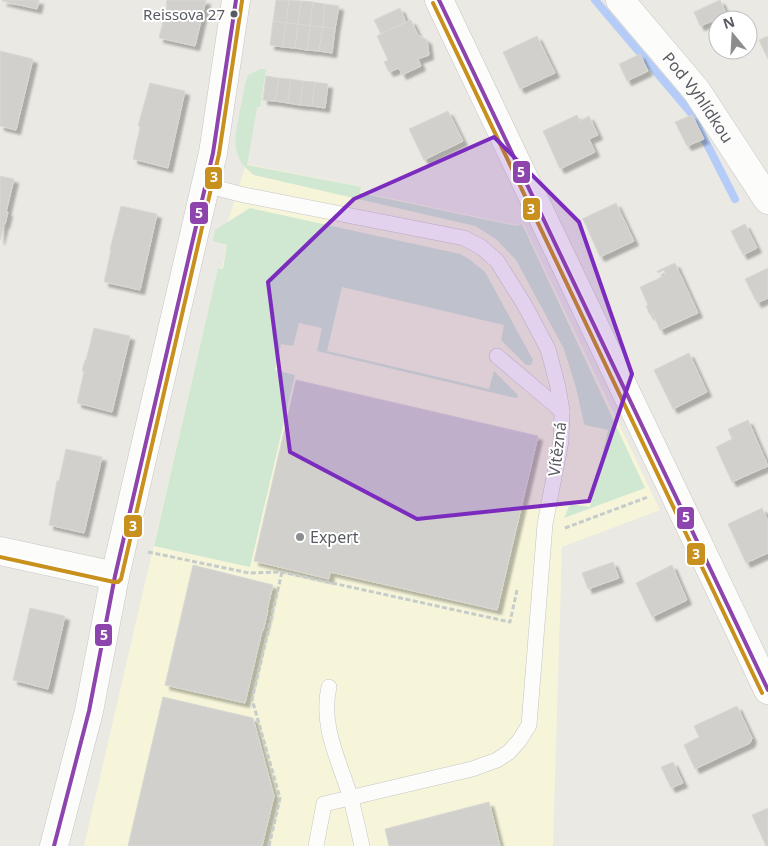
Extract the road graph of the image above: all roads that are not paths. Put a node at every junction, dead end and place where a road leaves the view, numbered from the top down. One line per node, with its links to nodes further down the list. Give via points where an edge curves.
1 (236, 0): 4 (street)
2 (439, 0): 11 (street)
3 (620, 0): 5 (street, Pod Vyhlídkou, via 696,90)
4 (205, 186): 7 (lane, Vítězná, via 464,238 481,247 497,261 512,282 548,349); 9 (street)
5 (768, 200)
6 (497, 356): 7 (lane)
7 (562, 410): 12 (lane, Vítězná, via 561,441 544,536 529,725 509,752 497,760 472,769)
8 (0, 551): 9 (street)
9 (116, 576): 13 (street, via 90,711)
10 (329, 687): 12 (lane, via 326,707 328,731)
11 (768, 690)
12 (350, 797): 14 (lane, Vítězná, via 324,804); 15 (lane)
13 (54, 846)
14 (316, 846)
15 (362, 846)

